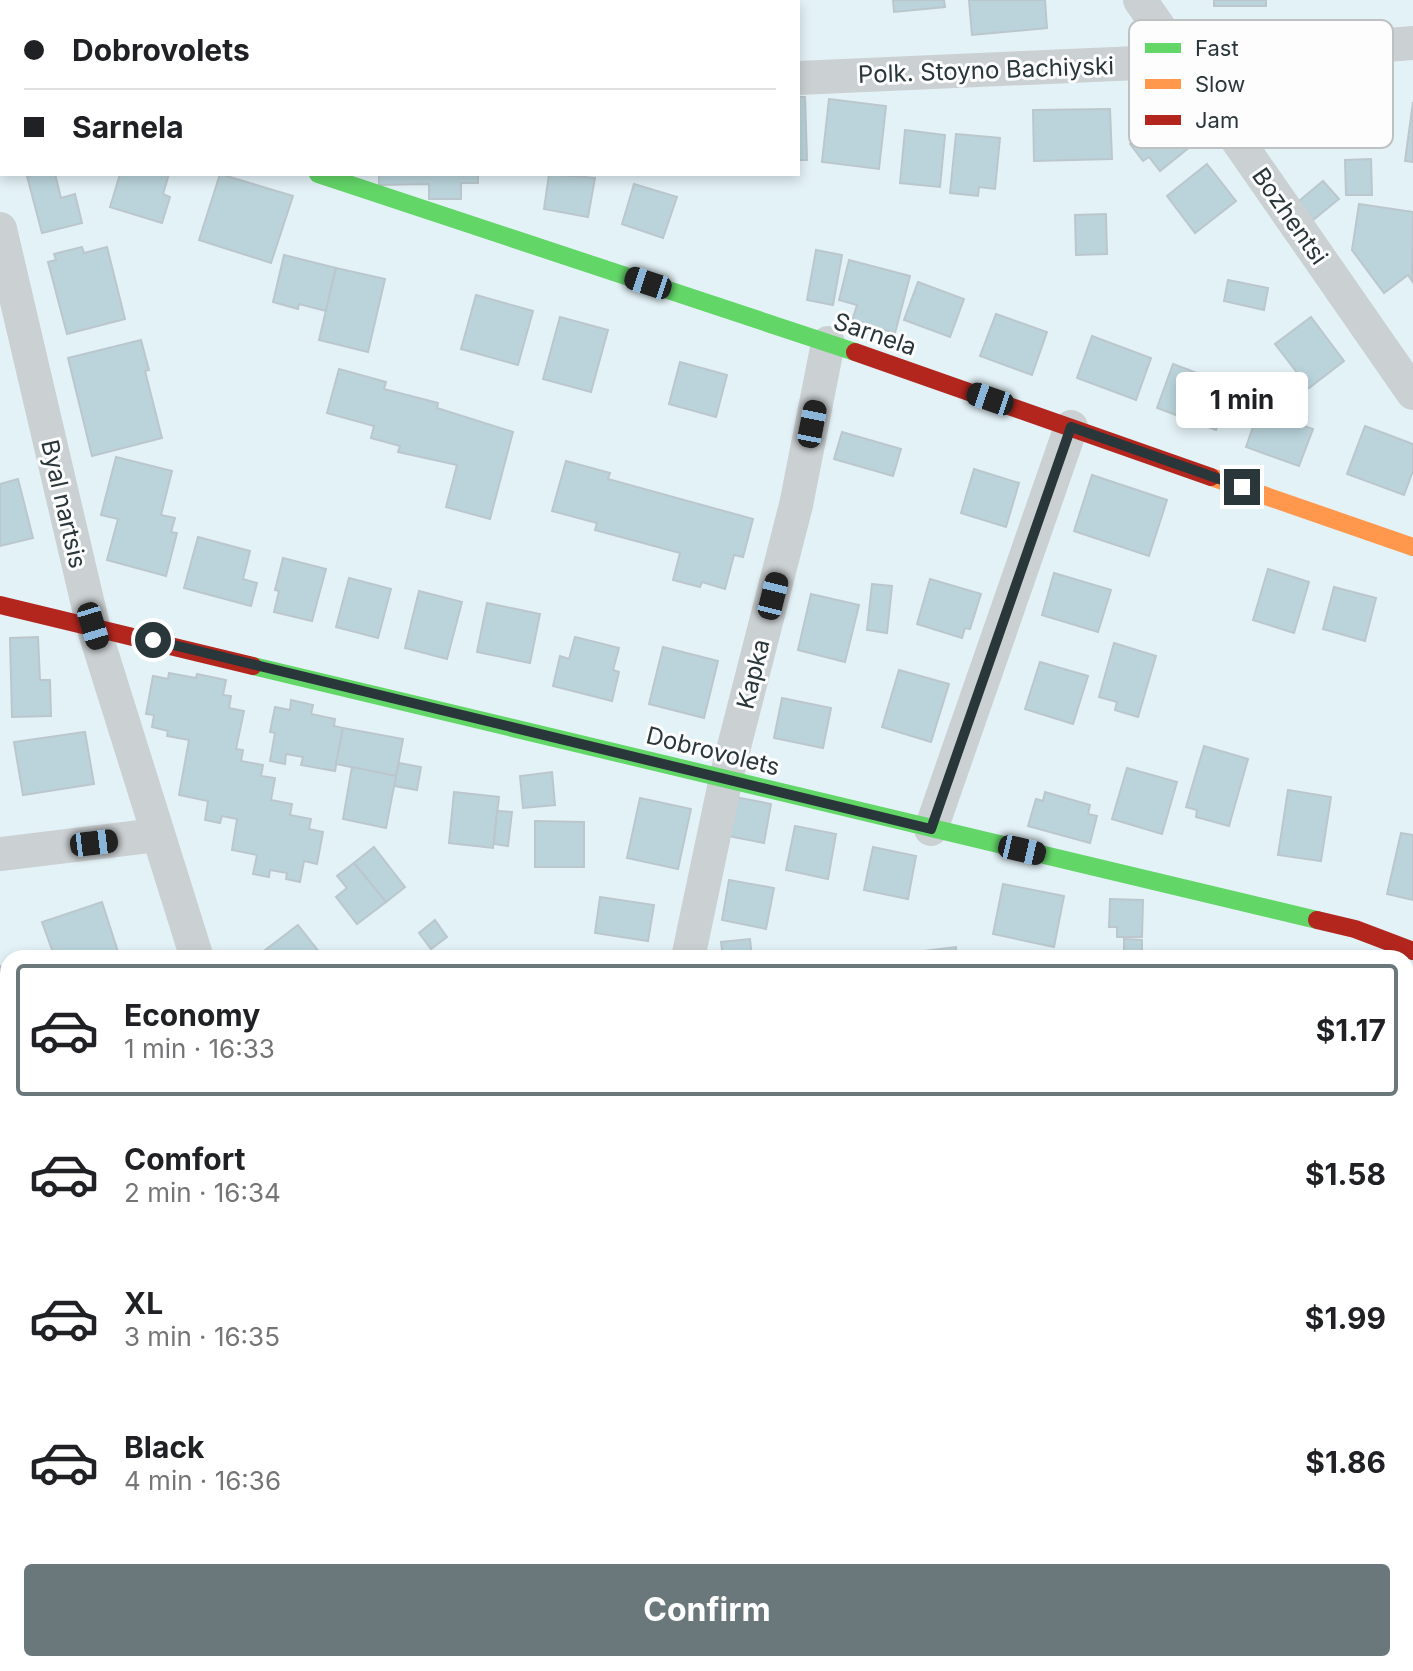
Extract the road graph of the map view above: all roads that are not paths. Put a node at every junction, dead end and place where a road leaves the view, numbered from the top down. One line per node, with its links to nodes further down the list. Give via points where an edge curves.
1 (1140, 0): 2 (street, Bozhentsi)
2 (1154, 20)
3 (1413, 43): 4 (street, Polk. Stoyno Bachiyski)
4 (1393, 45)
5 (1129, 63): 6 (street, Polk. Stoyno Bachiyski)
6 (800, 78)
7 (1243, 148): 11 (street, Bozhentsi)
8 (324, 176): 10 (street, Sarnela)
9 (0, 229): 15 (street, Byal nartsis)
10 (828, 343): 12 (street, Sarnela); 16 (street, Kapka, via 796,505)
11 (1413, 393)
12 (1071, 427): 13 (street, Sarnela); 17 (street)
13 (1413, 547)
14 (0, 605): 15 (street, Dobrovolets)
15 (93, 626): 16 (street, Dobrovolets); 18 (street, Byal nartsis)
16 (726, 778): 17 (street, Dobrovolets); 21 (street, Kapka)
17 (931, 829): 22 (street, Dobrovolets, via 1355,929)
18 (157, 835): 19 (street); 20 (street, Byal nartsis)
19 (0, 854)
20 (194, 950)
21 (690, 950)
22 (1410, 950)

